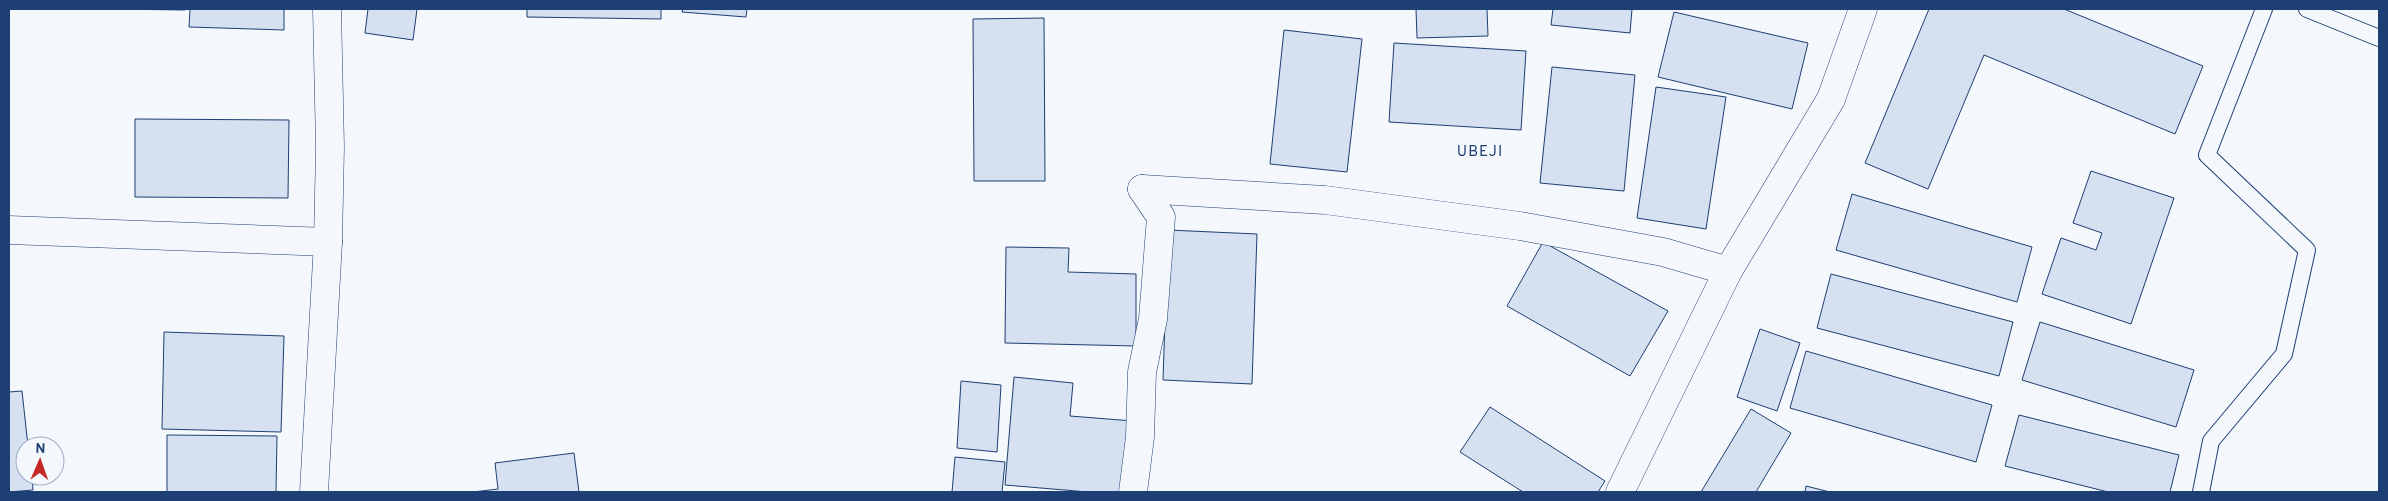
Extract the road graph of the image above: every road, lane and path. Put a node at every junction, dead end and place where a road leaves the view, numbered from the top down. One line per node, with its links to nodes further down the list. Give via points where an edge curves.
1 (327, 9): 7 (street)
2 (1864, 9): 8 (street, via 1831,99)
3 (2264, 9): 12 (lane, via 2207,155 2307,250 2284,354 2211,441)
4 (2307, 9): 5 (lane)
5 (2379, 38)
6 (9, 230): 7 (street)
7 (328, 242): 9 (street)
8 (1728, 271): 10 (street, via 1663,252 1510,225 1325,200 1142,189 1161,217 1153,319 1142,372 1140,437); 11 (street)
9 (314, 492)
10 (1133, 492)
11 (1620, 492)
12 (2200, 492)

